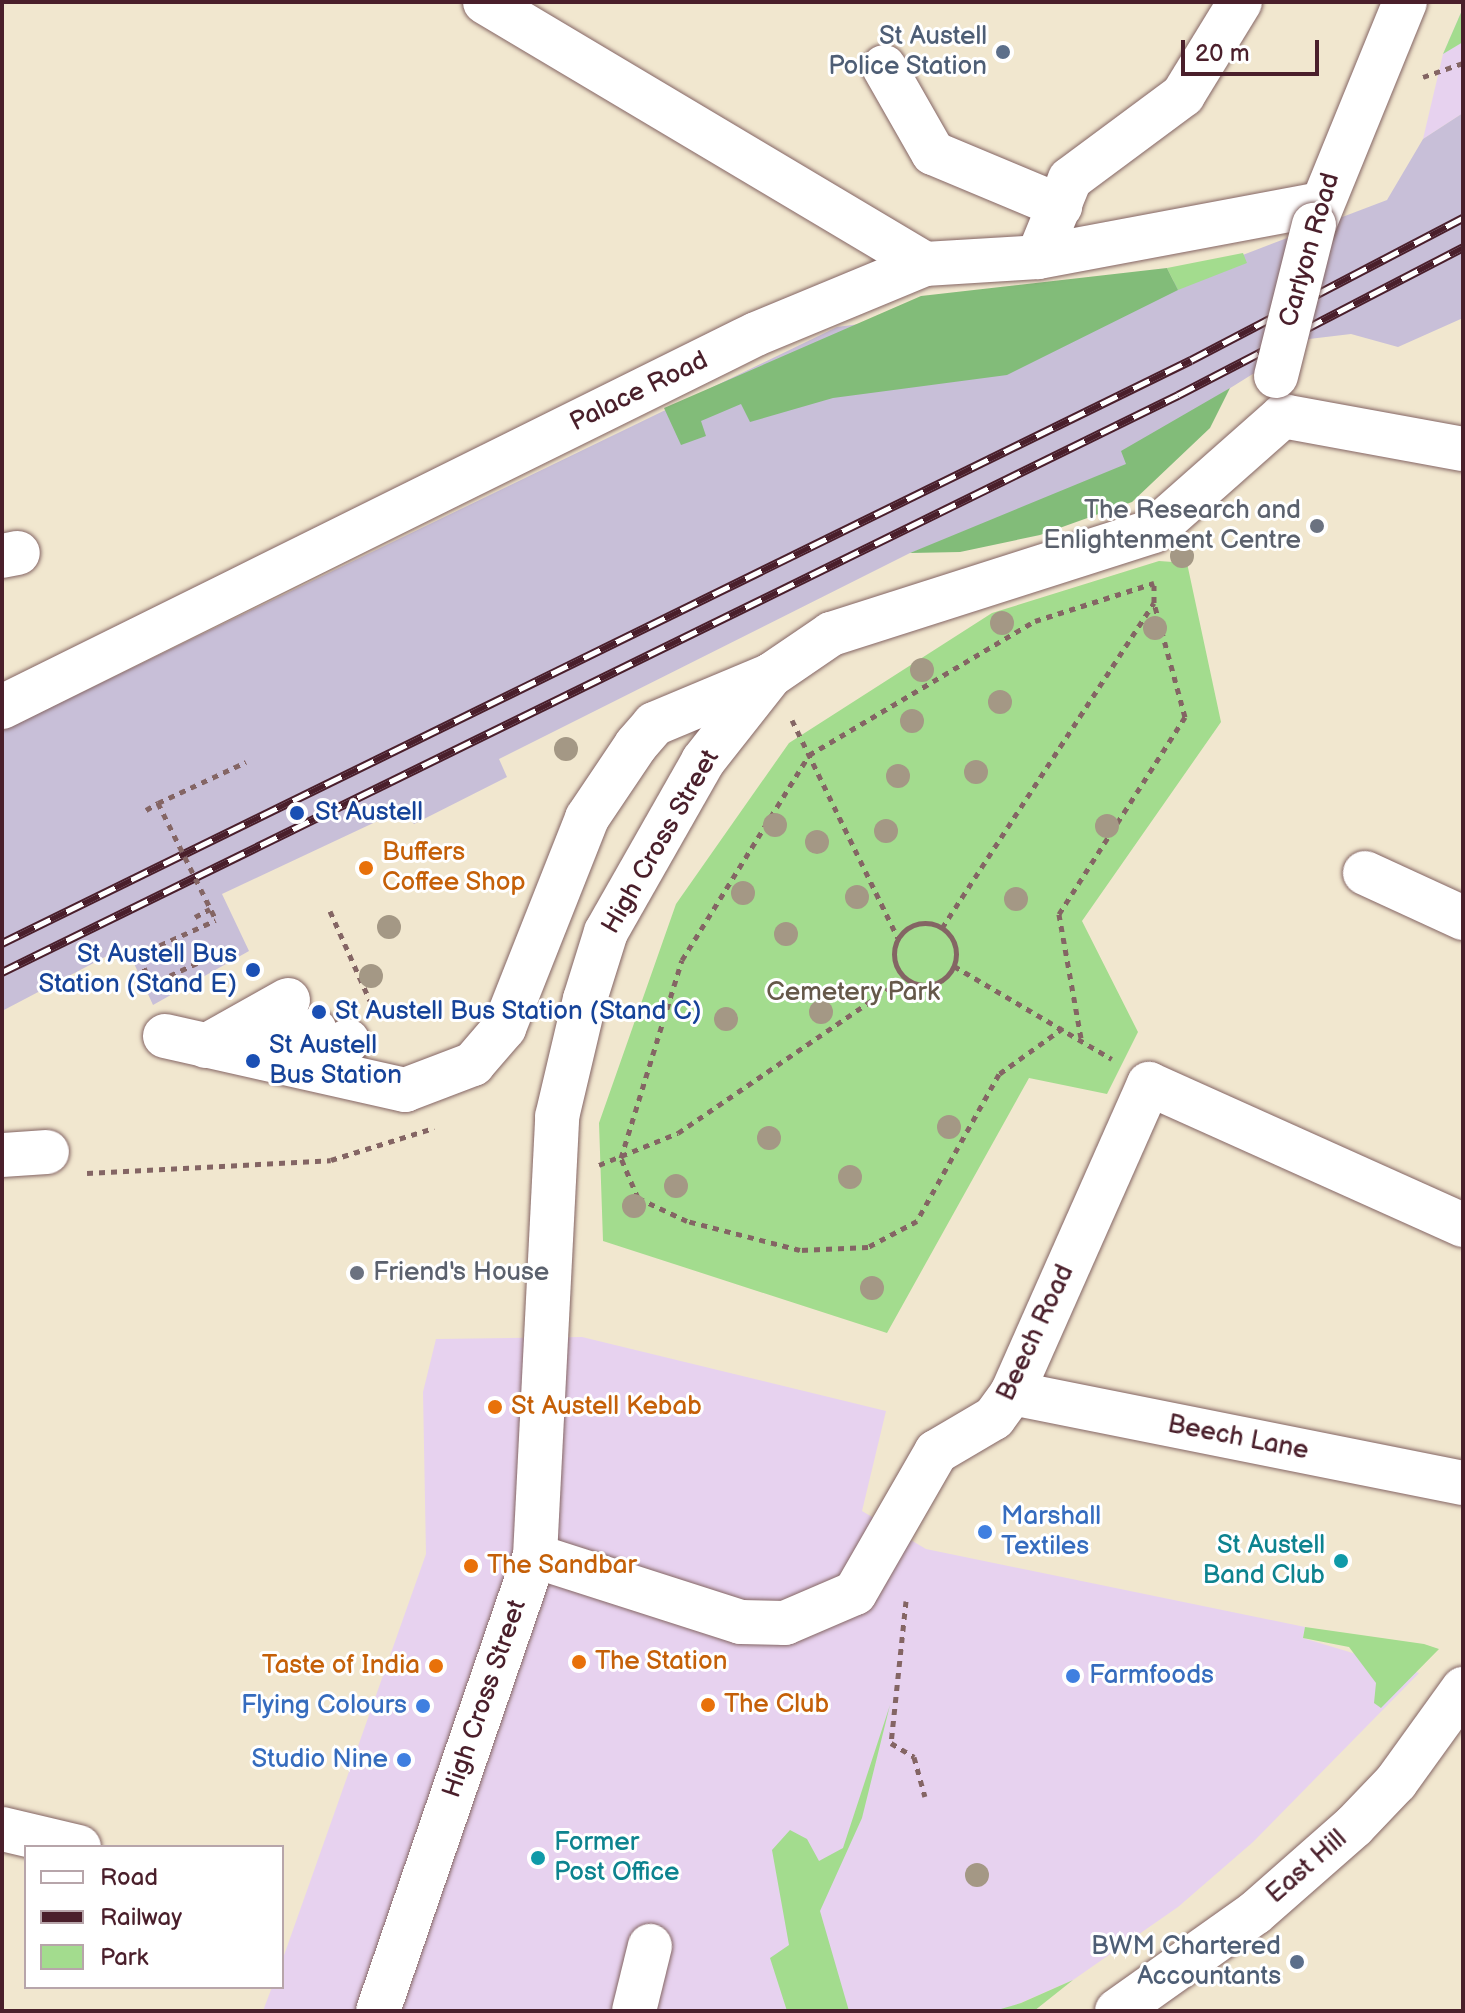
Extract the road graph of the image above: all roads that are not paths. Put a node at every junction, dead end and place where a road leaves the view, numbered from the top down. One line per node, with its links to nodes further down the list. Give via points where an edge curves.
1 (485, 2): 8 (street)
2 (1240, 2): 5 (street, via 1183,95 1092,159 1070,179)
3 (1405, 2): 6 (street, Carlyon Road)
4 (884, 67): 5 (street, via 933,153)
5 (1060, 206): 7 (street)
6 (1316, 215): 7 (street, Palace Road); 9 (street, Carlyon Road, bridge)
7 (1038, 257): 8 (street, Palace Road)
8 (925, 264): 12 (street, Palace Road, via 756,334)
9 (1280, 396): 10 (street); 11 (street, High Cross Street, via 1153,531 831,634)
10 (1463, 449)
11 (771, 675): 17 (street, via 654,724 587,818 504,1028 473,1064 415,1090); 23 (street, High Cross Street, via 703,761 606,932 557,1117)
12 (2, 707)
13 (1365, 873): 14 (street)
14 (1463, 918)
15 (243, 994): 16 (street, via 165,1036)
16 (206, 1046): 17 (street); 17 (street)
17 (320, 1048)
18 (2, 1155): 19 (street)
19 (61, 1162)
20 (1463, 1225): 21 (street, Beech Road, via 1149,1084)
21 (1012, 1393): 22 (street, Beech Lane); 23 (street, Beech Road, via 994,1418 936,1452 866,1580 836,1607 761,1624)
22 (1463, 1483)
23 (535, 1556): 28 (street, High Cross Street)
24 (1463, 1689): 30 (street, East Hill, via 1396,1782 1354,1826 1255,1913)
25 (2, 1829): 26 (street)
26 (70, 1845)
27 (650, 1946): 29 (street)
28 (378, 2011)
29 (634, 2011)
30 (1117, 2011)

